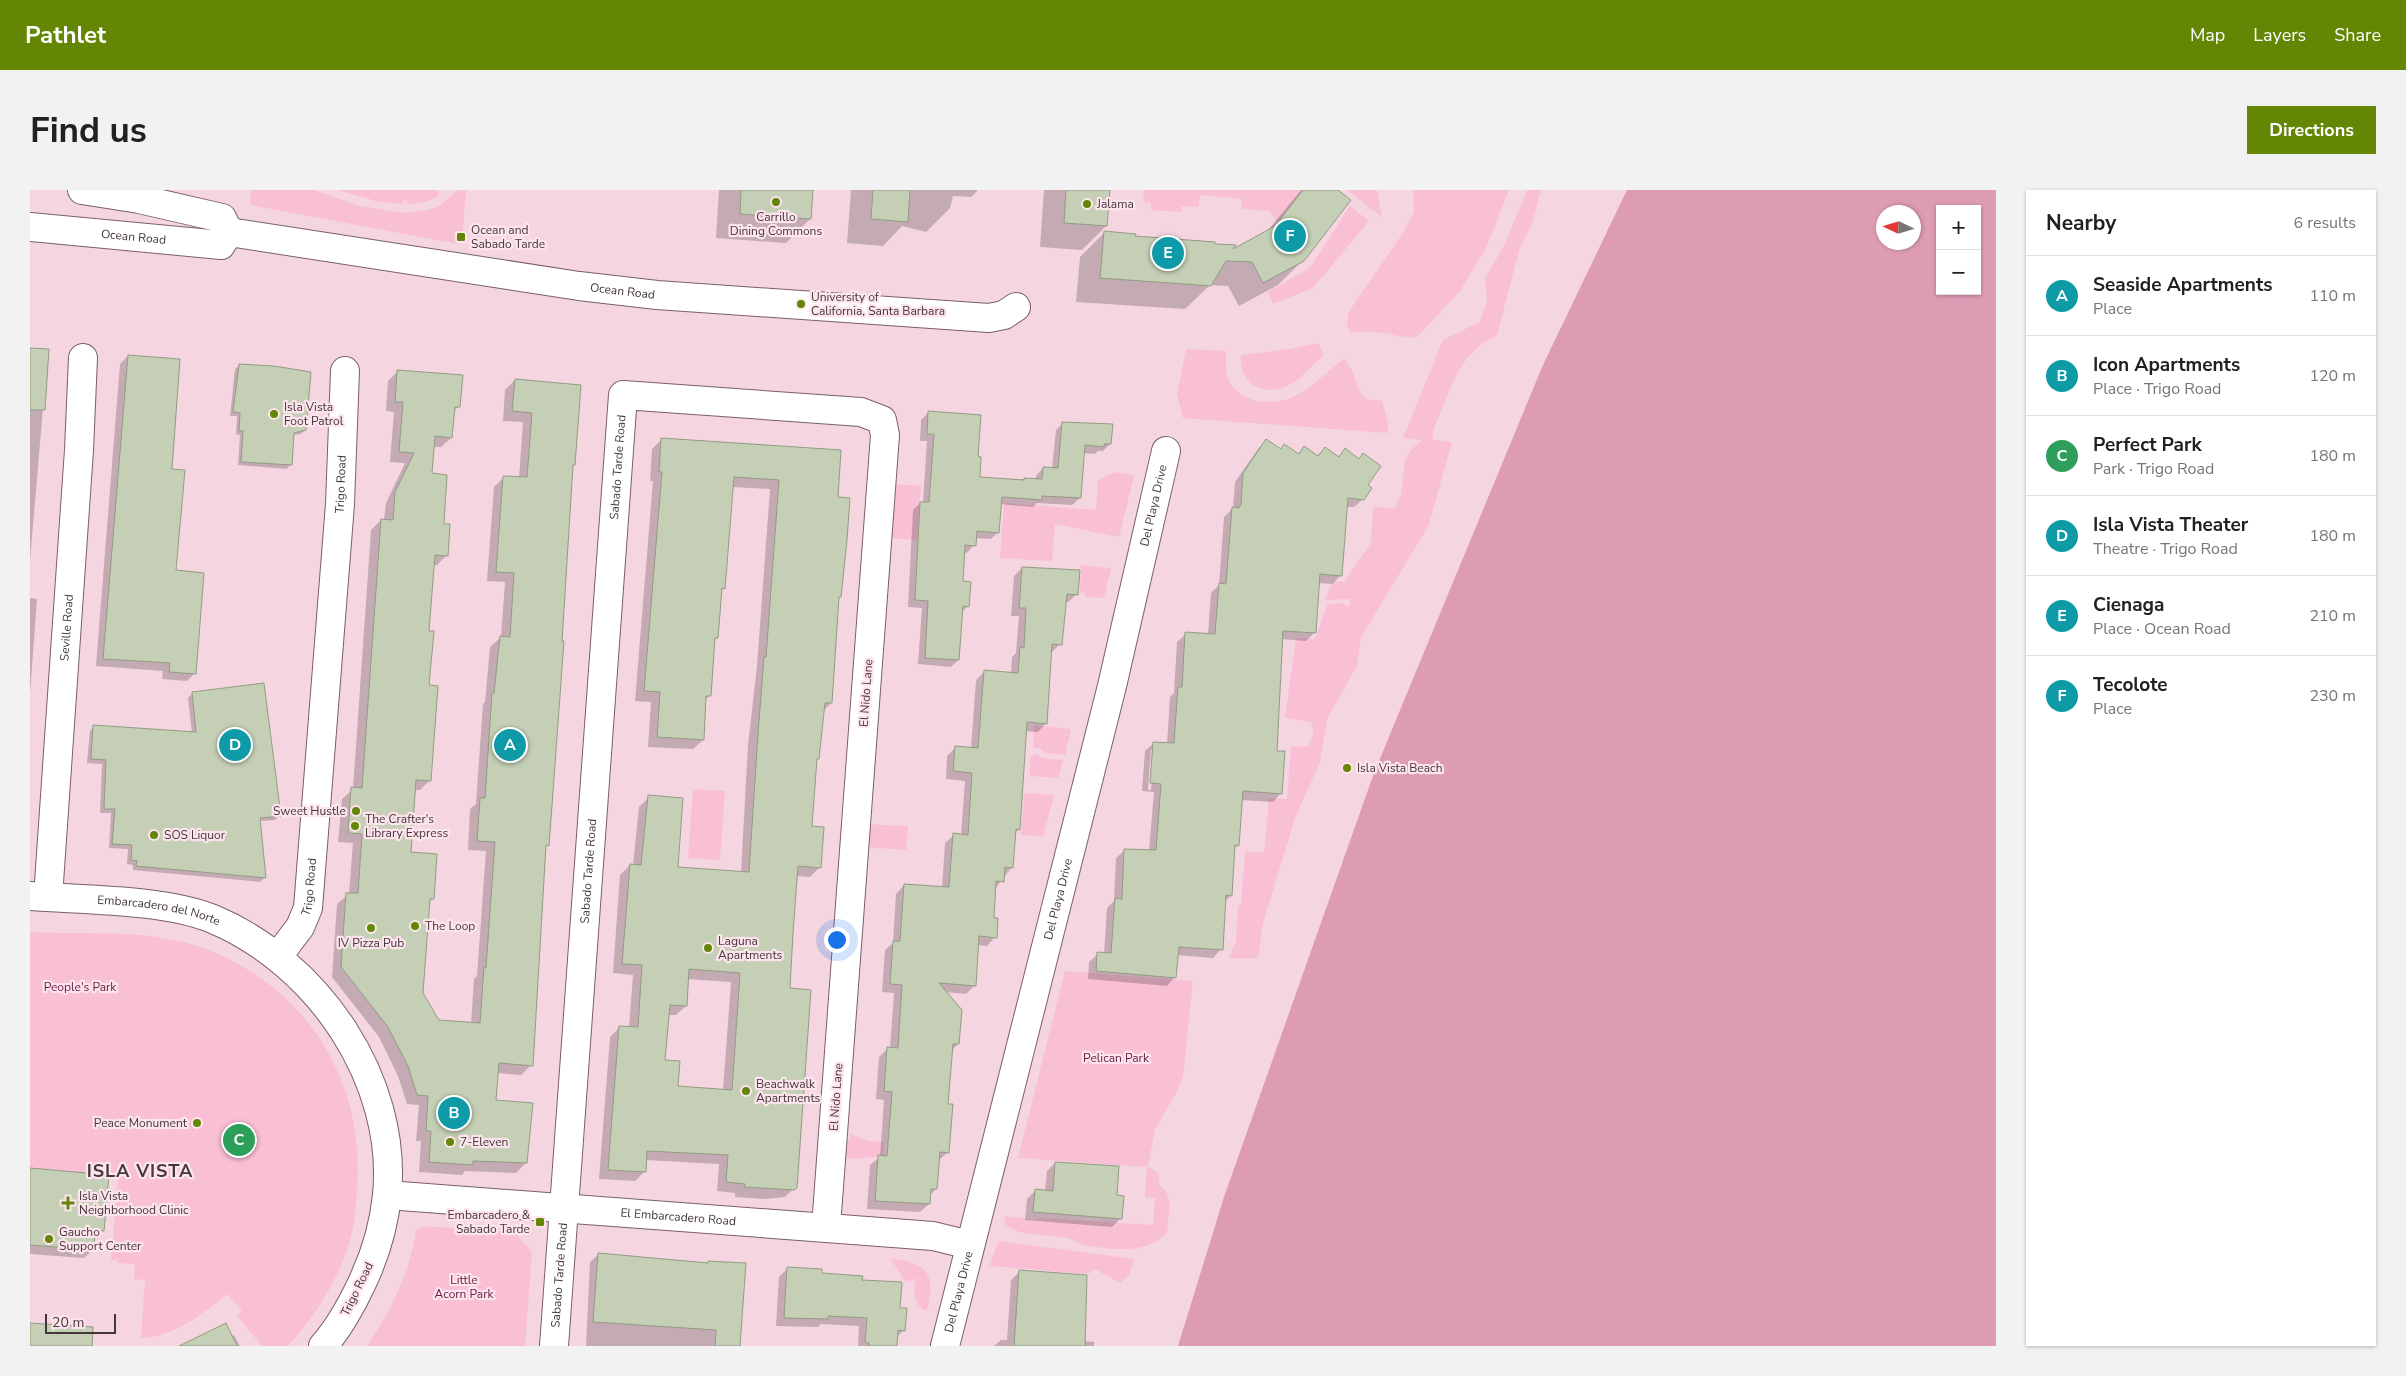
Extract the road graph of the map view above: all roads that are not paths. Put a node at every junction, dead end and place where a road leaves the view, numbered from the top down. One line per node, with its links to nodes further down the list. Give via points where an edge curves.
1 (82, 190): 3 (street, via 222,218)
2 (30, 227): 3 (street, Ocean Road, via 221,245)
3 (229, 232): 4 (street, Ocean Road, via 658,295 989,318 1004,315)
4 (1016, 307)
5 (83, 358): 9 (street, Seville Road, via 79,450)
6 (345, 371): 10 (street, Trigo Road, via 340,504 308,908)
7 (623, 395): 12 (street, Sabado Tarde Road); 13 (street, El Nido Lane, via 861,412 882,420 885,435)
8 (1166, 451): 14 (street, Del Playa Drive, via 1110,695)
9 (39, 897): 10 (street, Embarcadero del Norte, via 173,909 212,919)
10 (278, 956): 11 (street, Trigo Road, via 331,1012 360,1060 378,1106 388,1172)
11 (387, 1195): 12 (street, El Embarcadero Road); 15 (street, Trigo Road, via 369,1268 351,1306)
12 (563, 1209): 13 (street, El Embarcadero Road); 16 (street, Sabado Tarde Road)
13 (826, 1227): 14 (street, El Embarcadero Road, via 933,1236)
14 (970, 1245): 17 (street, Del Playa Drive)
15 (323, 1346)
16 (554, 1346)
17 (945, 1346)

